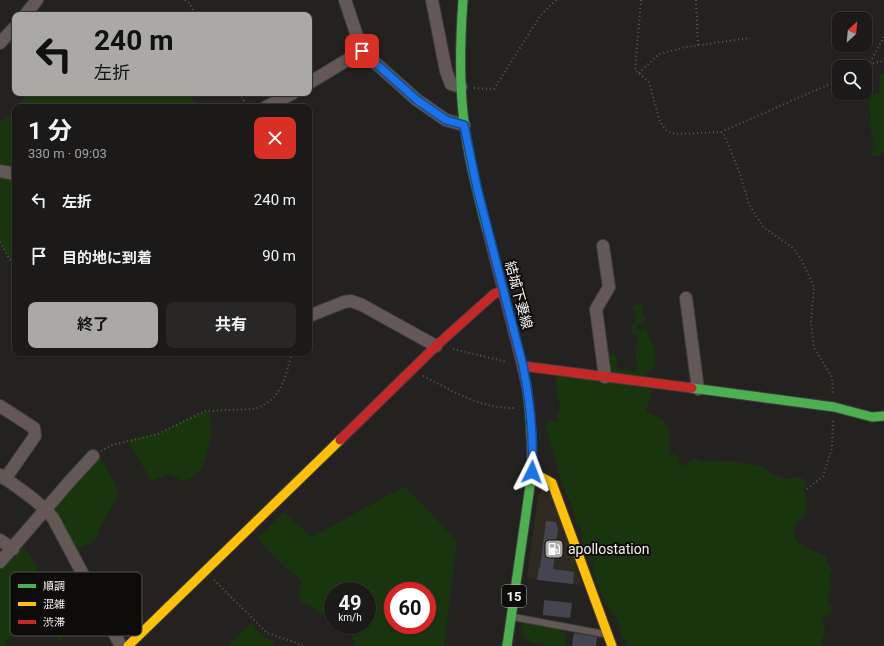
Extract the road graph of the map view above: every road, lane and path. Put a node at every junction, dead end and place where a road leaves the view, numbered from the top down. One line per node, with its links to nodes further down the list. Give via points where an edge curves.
1 (37, 0): 9 (street)
2 (185, 0): 10 (path)
3 (345, 0): 16 (street)
4 (432, 0): 23 (street, via 446,71 451,84)
5 (463, 0): 23 (street, 結城下妻線 / 15)
6 (556, 0): 23 (path, via 540,16 494,89)
7 (641, 0): 20 (path, via 635,70)
8 (696, 0): 15 (path)
9 (27, 12)
10 (194, 12)
11 (12, 30): 14 (street)
12 (884, 37): 17 (path)
13 (750, 38): 15 (path)
14 (0, 43)
15 (698, 45): 20 (path, via 659,54)
16 (362, 51): 21 (street); 26 (street, via 417,100 446,120)
17 (871, 60)
18 (884, 61): 19 (path)
19 (872, 63)
20 (639, 74): 27 (path, via 648,82 660,122 666,130 675,134)
21 (312, 81)
22 (832, 83): 27 (path)
23 (461, 87): 26 (street, 結城下妻線 / 15)
24 (287, 96): 25 (street)
25 (272, 104)
26 (464, 125): 33 (street, 結城下妻線 / 15)
27 (721, 132): 43 (path, via 726,137 739,171 748,204 763,227 793,248 814,287 811,320 814,348 832,377)
28 (0, 171): 29 (street)
29 (12, 173)
30 (0, 242): 32 (path)
31 (603, 246): 40 (street, via 609,287 596,309)
32 (12, 264)
33 (503, 291): 36 (street, via 494,294); 38 (street, 結城下妻線 / 15)
34 (686, 298): 41 (street)
35 (312, 315): 36 (street, via 344,302 351,302 362,305)
36 (436, 346): 38 (path); 39 (street)
37 (291, 356): 46 (path, via 281,388 270,401 261,406 255,409 205,411 158,434 112,445)
38 (523, 366): 40 (street); 44 (street, 結城下妻線 / 15)
39 (411, 370): 44 (path, via 480,404 501,409); 55 (street, via 262,514)
40 (605, 377): 41 (street)
41 (698, 389): 43 (street)
42 (0, 406): 48 (street, via 34,428 35,436)
43 (834, 407): 45 (street, via 872,417); 49 (path, via 832,448 823,476)
44 (530, 408): 47 (street, 結城下妻線 / 15)
45 (884, 416)
46 (93, 456): 50 (street)
47 (532, 472): 56 (street, 結城下妻線 / 15); 58 (street, via 552,483)
48 (3, 477): 50 (street)
49 (807, 489)
50 (46, 509): 52 (street); 54 (street)
51 (0, 540): 52 (street)
52 (13, 549): 53 (street)
53 (0, 562)
54 (82, 572)
55 (206, 572): 57 (street); 63 (path, via 267,633)
56 (512, 617): 58 (lane); 64 (street, 結城下妻線 / 15)
57 (142, 633)
58 (608, 634): 65 (street)
59 (116, 636): 61 (street)
60 (139, 636): 62 (street)
61 (121, 646)
62 (128, 646)
63 (303, 646)
64 (507, 646)
65 (612, 646)

